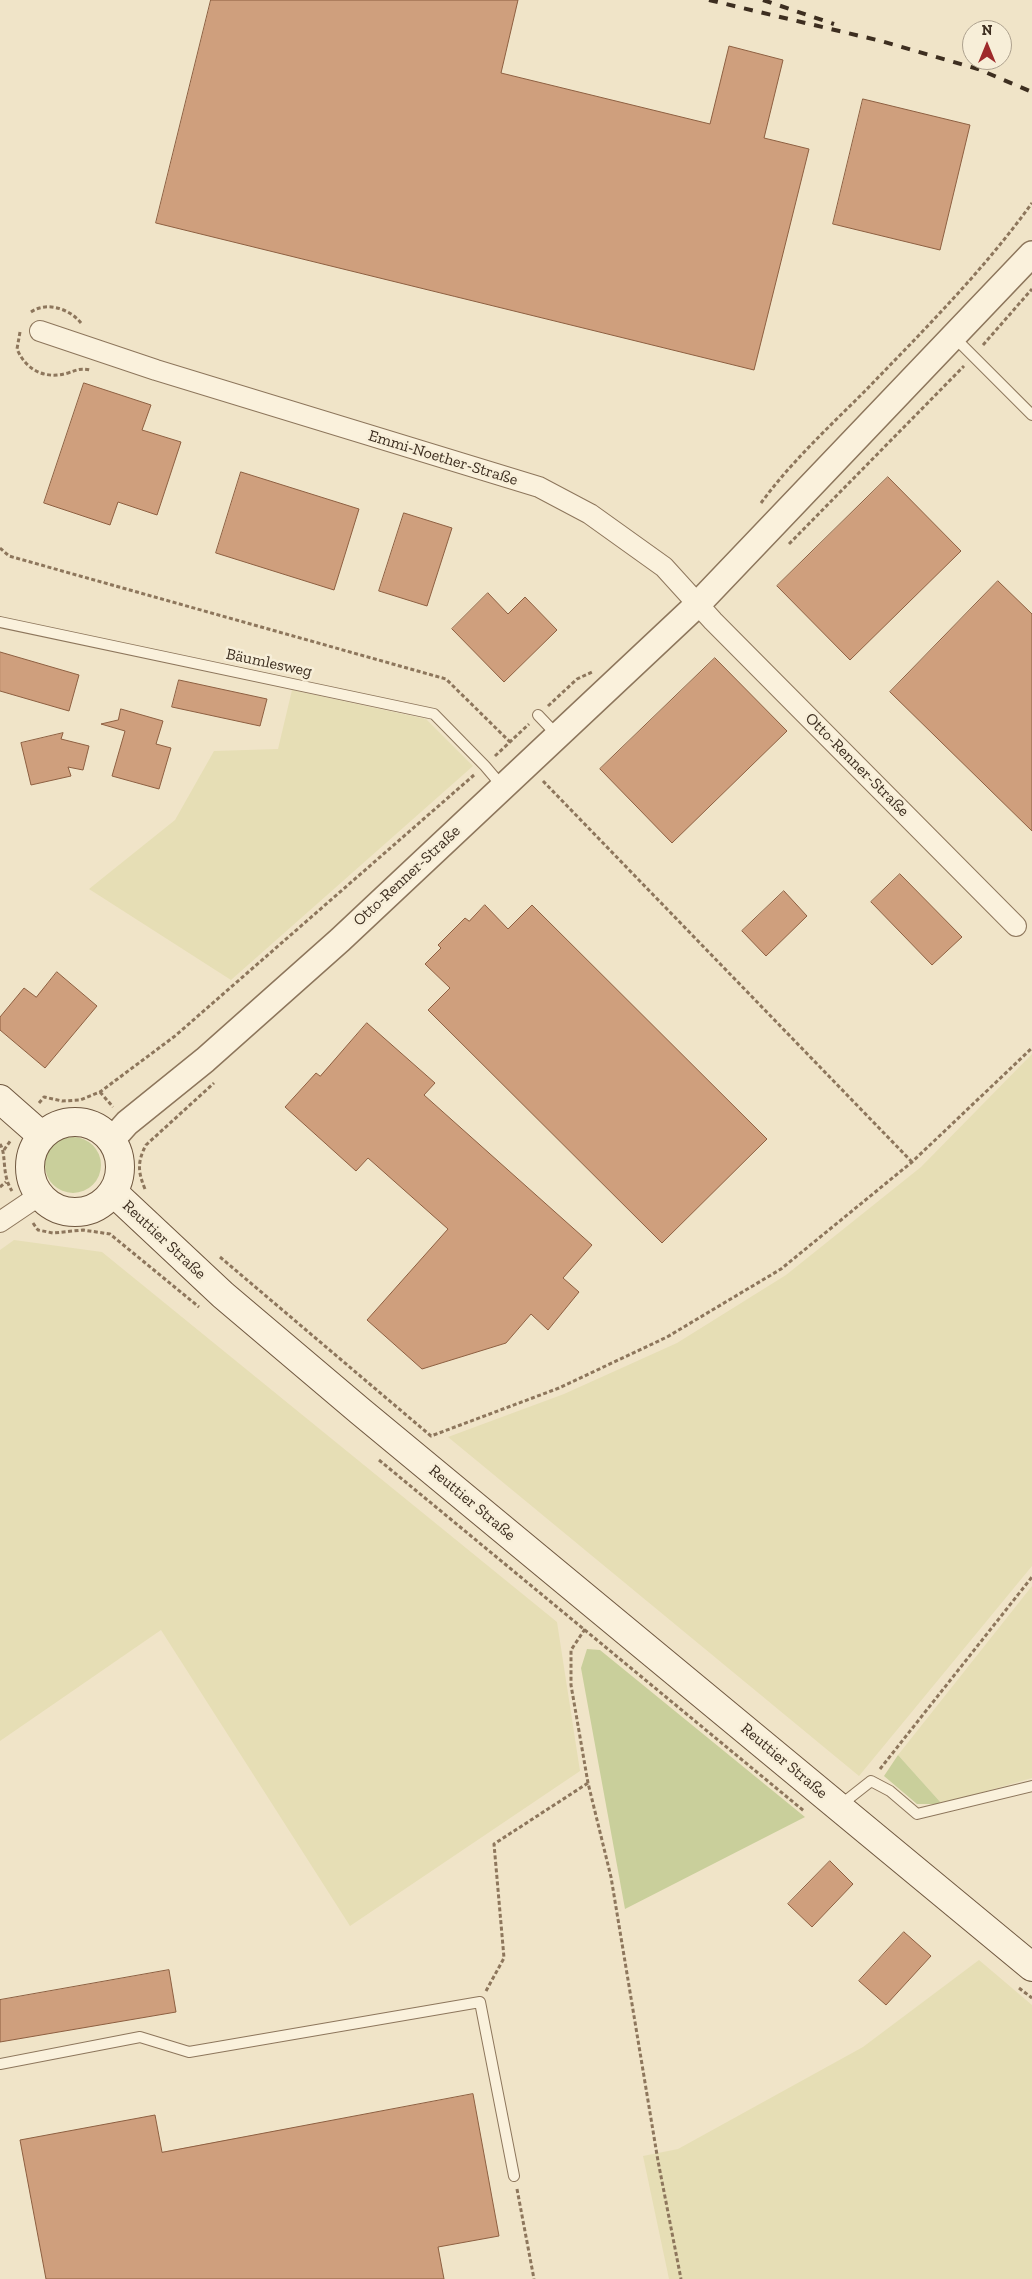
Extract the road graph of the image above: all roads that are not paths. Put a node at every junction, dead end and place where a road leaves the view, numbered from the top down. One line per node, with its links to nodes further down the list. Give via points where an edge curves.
1 (1032, 254): 3 (street, Otto-Renner-Straße)
2 (40, 331): 5 (street, Emmi-Noether-Straße, via 156,370 538,487 590,514 664,567)
3 (952, 335): 4 (lane); 5 (street, Otto-Renner-Straße)
4 (1032, 415)
5 (698, 604): 8 (street, Otto-Renner-Straße); 10 (street, Otto-Renner-Straße)
6 (0, 622): 9 (lane, Bäumlesweg, via 434,714)
7 (538, 715): 8 (lane)
8 (557, 735): 9 (street, Otto-Renner-Straße)
9 (502, 786): 13 (street, Otto-Renner-Straße, via 340,940 205,1060 127,1123)
10 (1016, 926)
11 (0, 1099): 12 (main road)
12 (42, 1136): 13 (main road, via 61,1125 83,1123 99,1130); 15 (main road, via 33,1152 30,1170)
13 (111, 1141): 14 (main road, via 120,1166)
14 (113, 1192): 15 (main road, via 94,1207 71,1212 54,1206); 18 (main road, Reuttier Straße, via 223,1295)
15 (40, 1195): 16 (street)
16 (0, 1222)
17 (1032, 1786): 18 (lane, Reuttier Straße, via 917,1814 890,1791 870,1782)
18 (838, 1807): 19 (main road, Reuttier Straße)
19 (1032, 1967)
20 (0, 2064): 21 (lane, via 140,2038 189,2052 480,2002)
21 (514, 2176)

